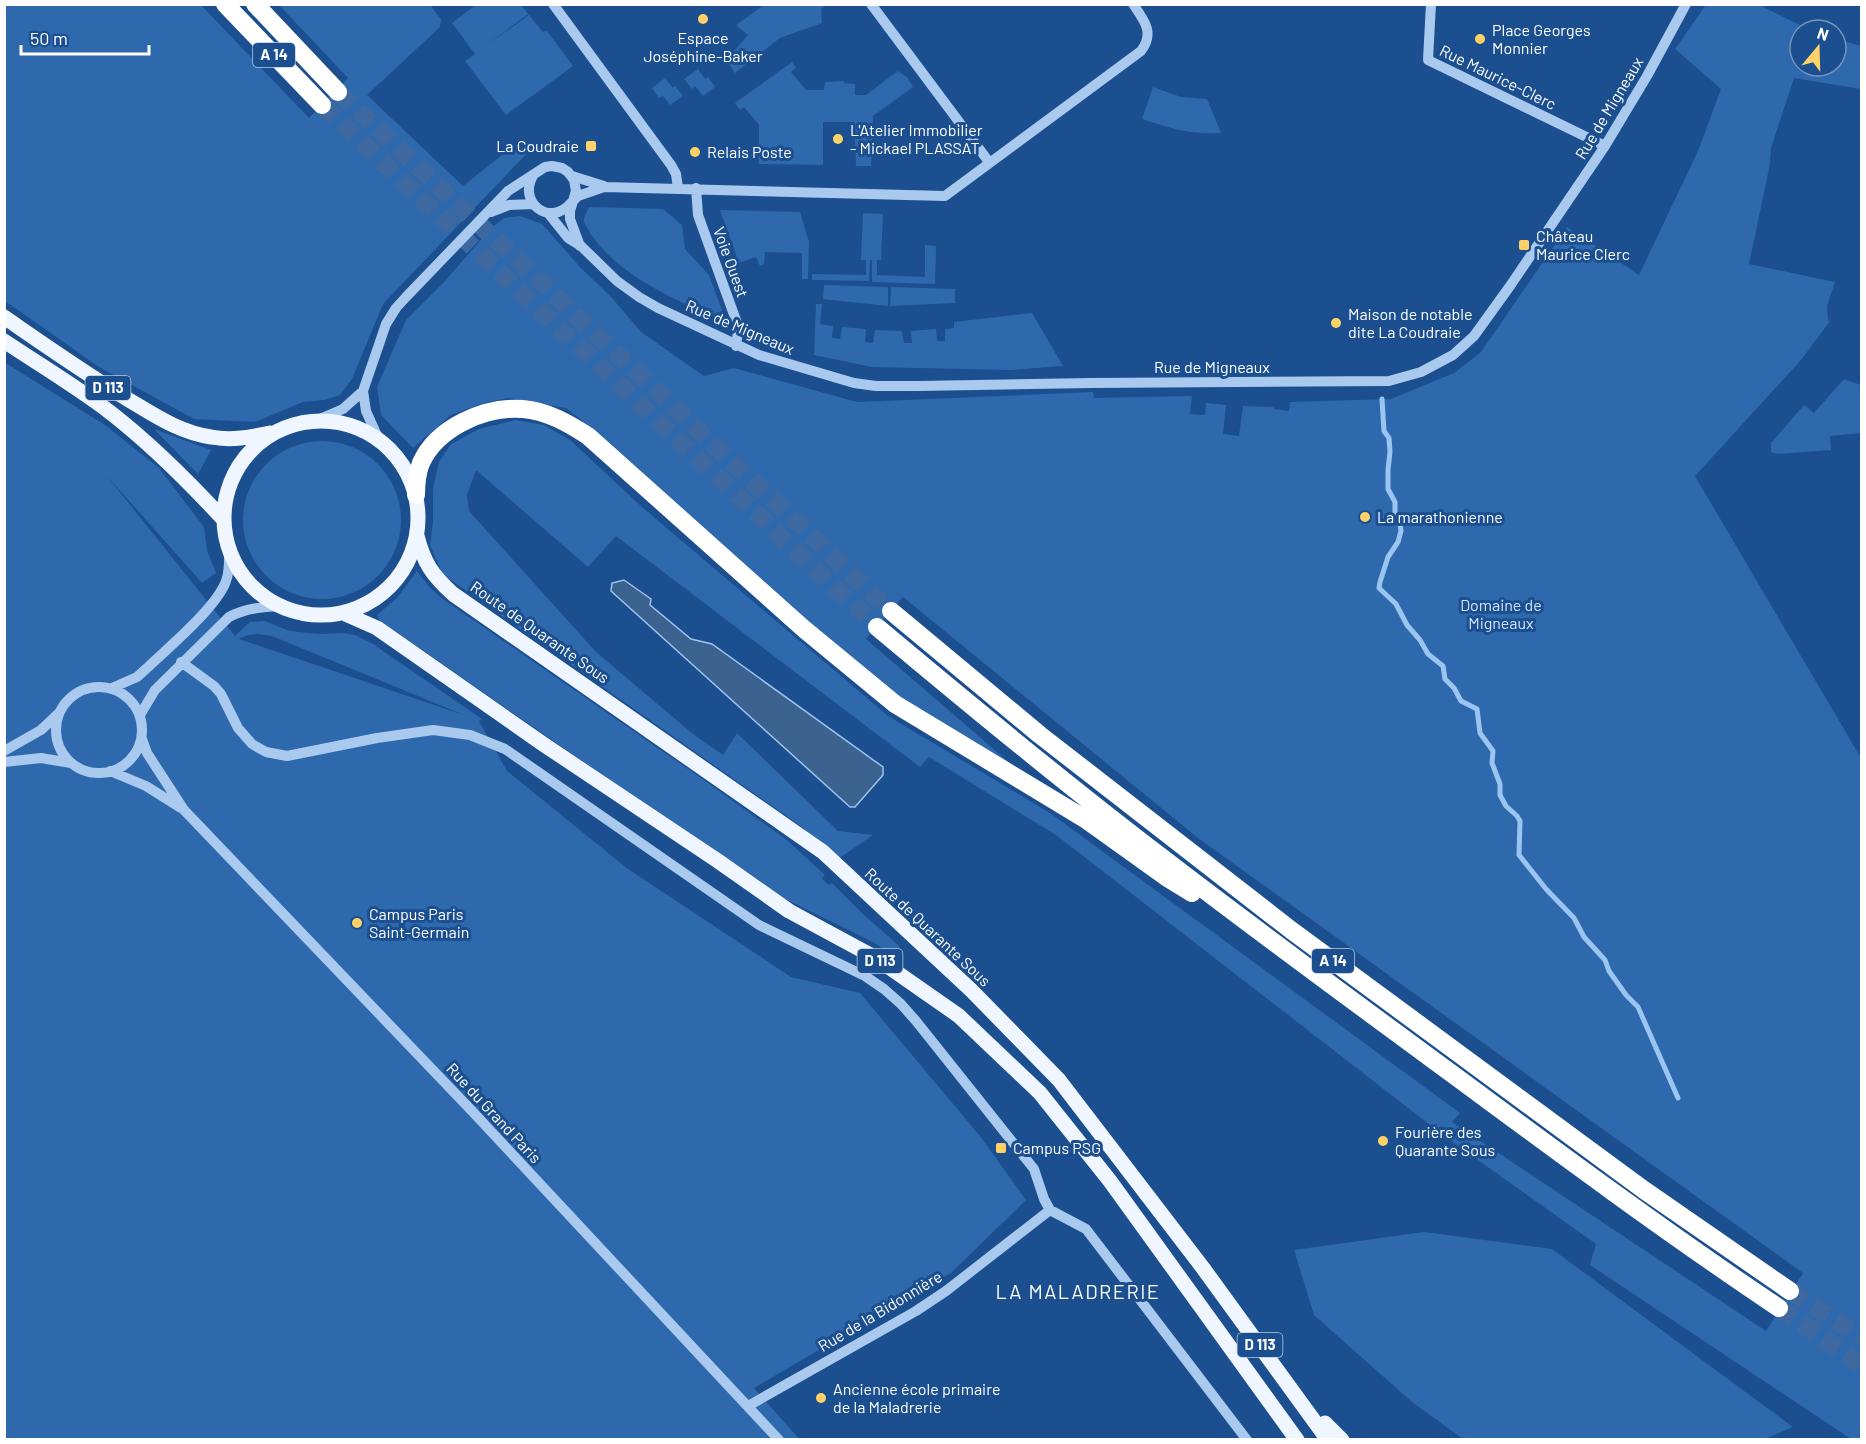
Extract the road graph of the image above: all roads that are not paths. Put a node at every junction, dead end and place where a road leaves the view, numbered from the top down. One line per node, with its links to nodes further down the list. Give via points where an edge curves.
1 (225, 4): 9 (highway, A 14)
2 (255, 4): 8 (highway, A 14)
3 (553, 4): 15 (street, via 671,165)
4 (871, 4): 11 (street)
5 (1133, 4): 11 (street, via 1148,28 1146,45 1141,51)
6 (1431, 4): 10 (street, Rue Maurice-Clerc, via 1428,60)
7 (1686, 4): 10 (street, Rue de Migneaux)
8 (338, 92)
9 (322, 105)
10 (1605, 146): 24 (street, Rue de Migneaux, via 1474,336 1453,355 1420,372 1389,381 876,386 822,375)
11 (989, 162): 16 (street, via 945,196)
12 (534, 174): 13 (street, via 552,166); 18 (street, via 528,190); 19 (street, via 508,191)
13 (572, 176): 14 (street); 17 (street, Rue de Migneaux, via 576,187)
14 (604, 187): 15 (street); 17 (street)
15 (678, 188): 16 (street)
16 (696, 188): 24 (street, Voie Ouest, via 698,215 737,323)
17 (572, 202): 20 (street, via 562,211); 21 (street, Rue de Migneaux, via 570,219)
18 (533, 204): 19 (street, via 509,205); 20 (street, Rue de Migneaux)
19 (488, 213): 25 (street, via 396,308 386,324)
20 (548, 213): 21 (street, Rue de Migneaux, via 568,238)
21 (581, 246): 24 (street, Rue de Migneaux, via 639,297)
22 (4, 317): 27 (main road, Route de Quarante Sous / D 113, via 106,387 180,429 222,439)
23 (4, 342): 30 (main road, D 113, via 113,415)
24 (736, 345)
25 (363, 391): 26 (street, via 343,409); 28 (street, via 366,411)
26 (315, 421): 27 (main road, Route de Quarante Sous); 28 (main road, Route de Quarante Sous, via 355,427)
27 (277, 432): 30 (main road, Route de Quarante Sous, via 251,451 237,468 226,499)
28 (379, 440): 29 (main road, Route de Quarante Sous, via 398,459)
29 (416, 495): 31 (main road, Route de Quarante Sous); 47 (highway, via 418,470 429,451 462,423 492,412 523,409 563,421 588,436 804,629 895,704 1085,819 1166,877)
30 (224, 520): 32 (main road, Route de Quarante Sous)
31 (417, 536): 35 (main road, Route de Quarante Sous, via 408,562 392,585 370,603); 51 (main road, Route de Quarante Sous / D 113, via 427,566 453,594 823,852 971,990 1059,1080)
32 (229, 548): 33 (main road, Route de Quarante Sous, via 251,585); 38 (street, via 229,571 214,603 137,677)
33 (282, 606): 35 (main road, Route de Quarante Sous, via 315,615); 37 (street, via 252,608 229,617)
34 (891, 611): 49 (highway, A 14, via 1040,735 1291,930 1644,1190)
35 (343, 613): 55 (main road, Route de Quarante Sous / D 113, via 377,628 789,911 876,958 959,1016 1040,1094 1096,1163)
36 (877, 627): 47 (highway, A 14, via 1032,755)
37 (181, 662): 40 (street, via 155,690); 48 (street, via 214,686 238,728 252,744 266,752 287,756 433,730 470,735 505,748 759,925 884,989 916,1021 1034,1169)
38 (112, 688): 39 (street, via 78,692); 40 (street, via 126,696)
39 (59, 713): 42 (street, via 41,730); 44 (street, via 56,736)
40 (140, 715): 41 (street)
41 (141, 738): 45 (street, via 128,762); 46 (street, Rue du Grand Paris)
42 (4, 751)
43 (4, 762): 44 (street, via 41,758)
44 (71, 763): 45 (street, via 90,772)
45 (110, 771): 46 (street, Rue du Grand Paris, via 146,786)
46 (184, 810): 52 (street, Rue du Grand Paris)
47 (1275, 943): 50 (highway, A 14, via 1632,1207)
48 (1050, 1210): 52 (street, Rue de la Bidonnière, via 946,1292); 54 (street, via 1086,1229)
49 (1790, 1291)
50 (1779, 1308)
51 (1301, 1400): 56 (main road, Route de Quarante Sous / D 113); 57 (main road)
52 (748, 1406): 53 (street, Rue du Grand Paris)
53 (779, 1440)
54 (1247, 1440)
55 (1298, 1440)
56 (1328, 1440)
57 (1342, 1440)

